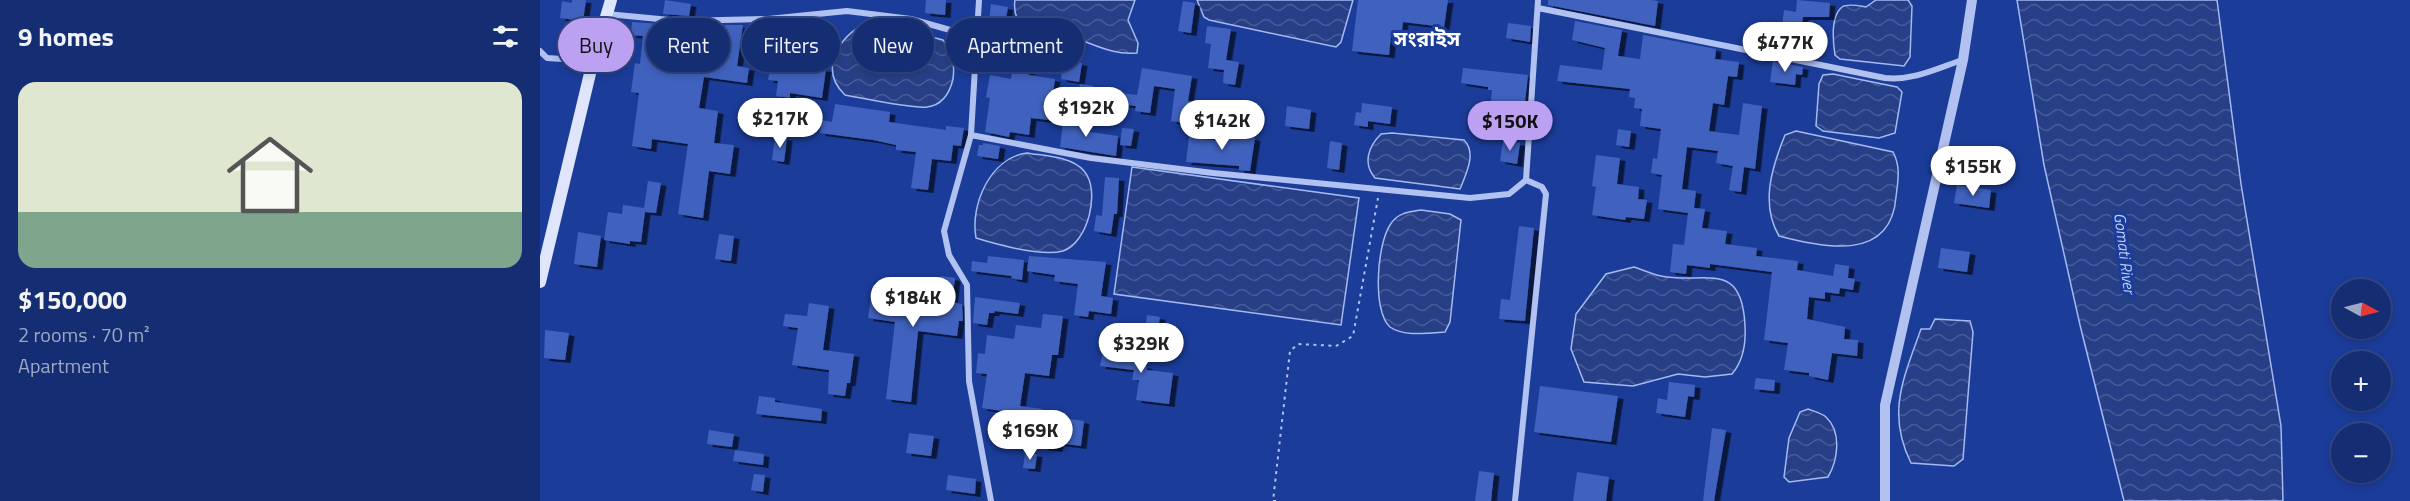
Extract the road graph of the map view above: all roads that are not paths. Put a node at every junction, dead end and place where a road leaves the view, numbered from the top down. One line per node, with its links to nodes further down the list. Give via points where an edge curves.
1 (611, 0): 6 (main road)
2 (979, 0): 8 (street)
3 (1538, 0): 5 (street)
4 (1972, 0): 12 (street)
5 (1539, 8): 12 (street, via 1885,78 1914,77); 16 (street)
6 (607, 14): 7 (main road); 9 (street, via 680,21 768,19 848,11 911,19)
7 (606, 18)
8 (977, 18)
9 (946, 29)
10 (540, 51): 11 (street, via 547,58)
11 (558, 59)
12 (1963, 60): 20 (street, via 1885,405)
13 (590, 72): 17 (main road)
14 (975, 72): 15 (street)
15 (970, 135): 16 (street, via 1091,158 1470,198 1509,194); 18 (street, via 944,231 949,255 967,285 969,381)
16 (1526, 180): 19 (street, via 1542,187 1546,194)
17 (540, 282)
18 (991, 501)
19 (1515, 501)
20 (1885, 501)

